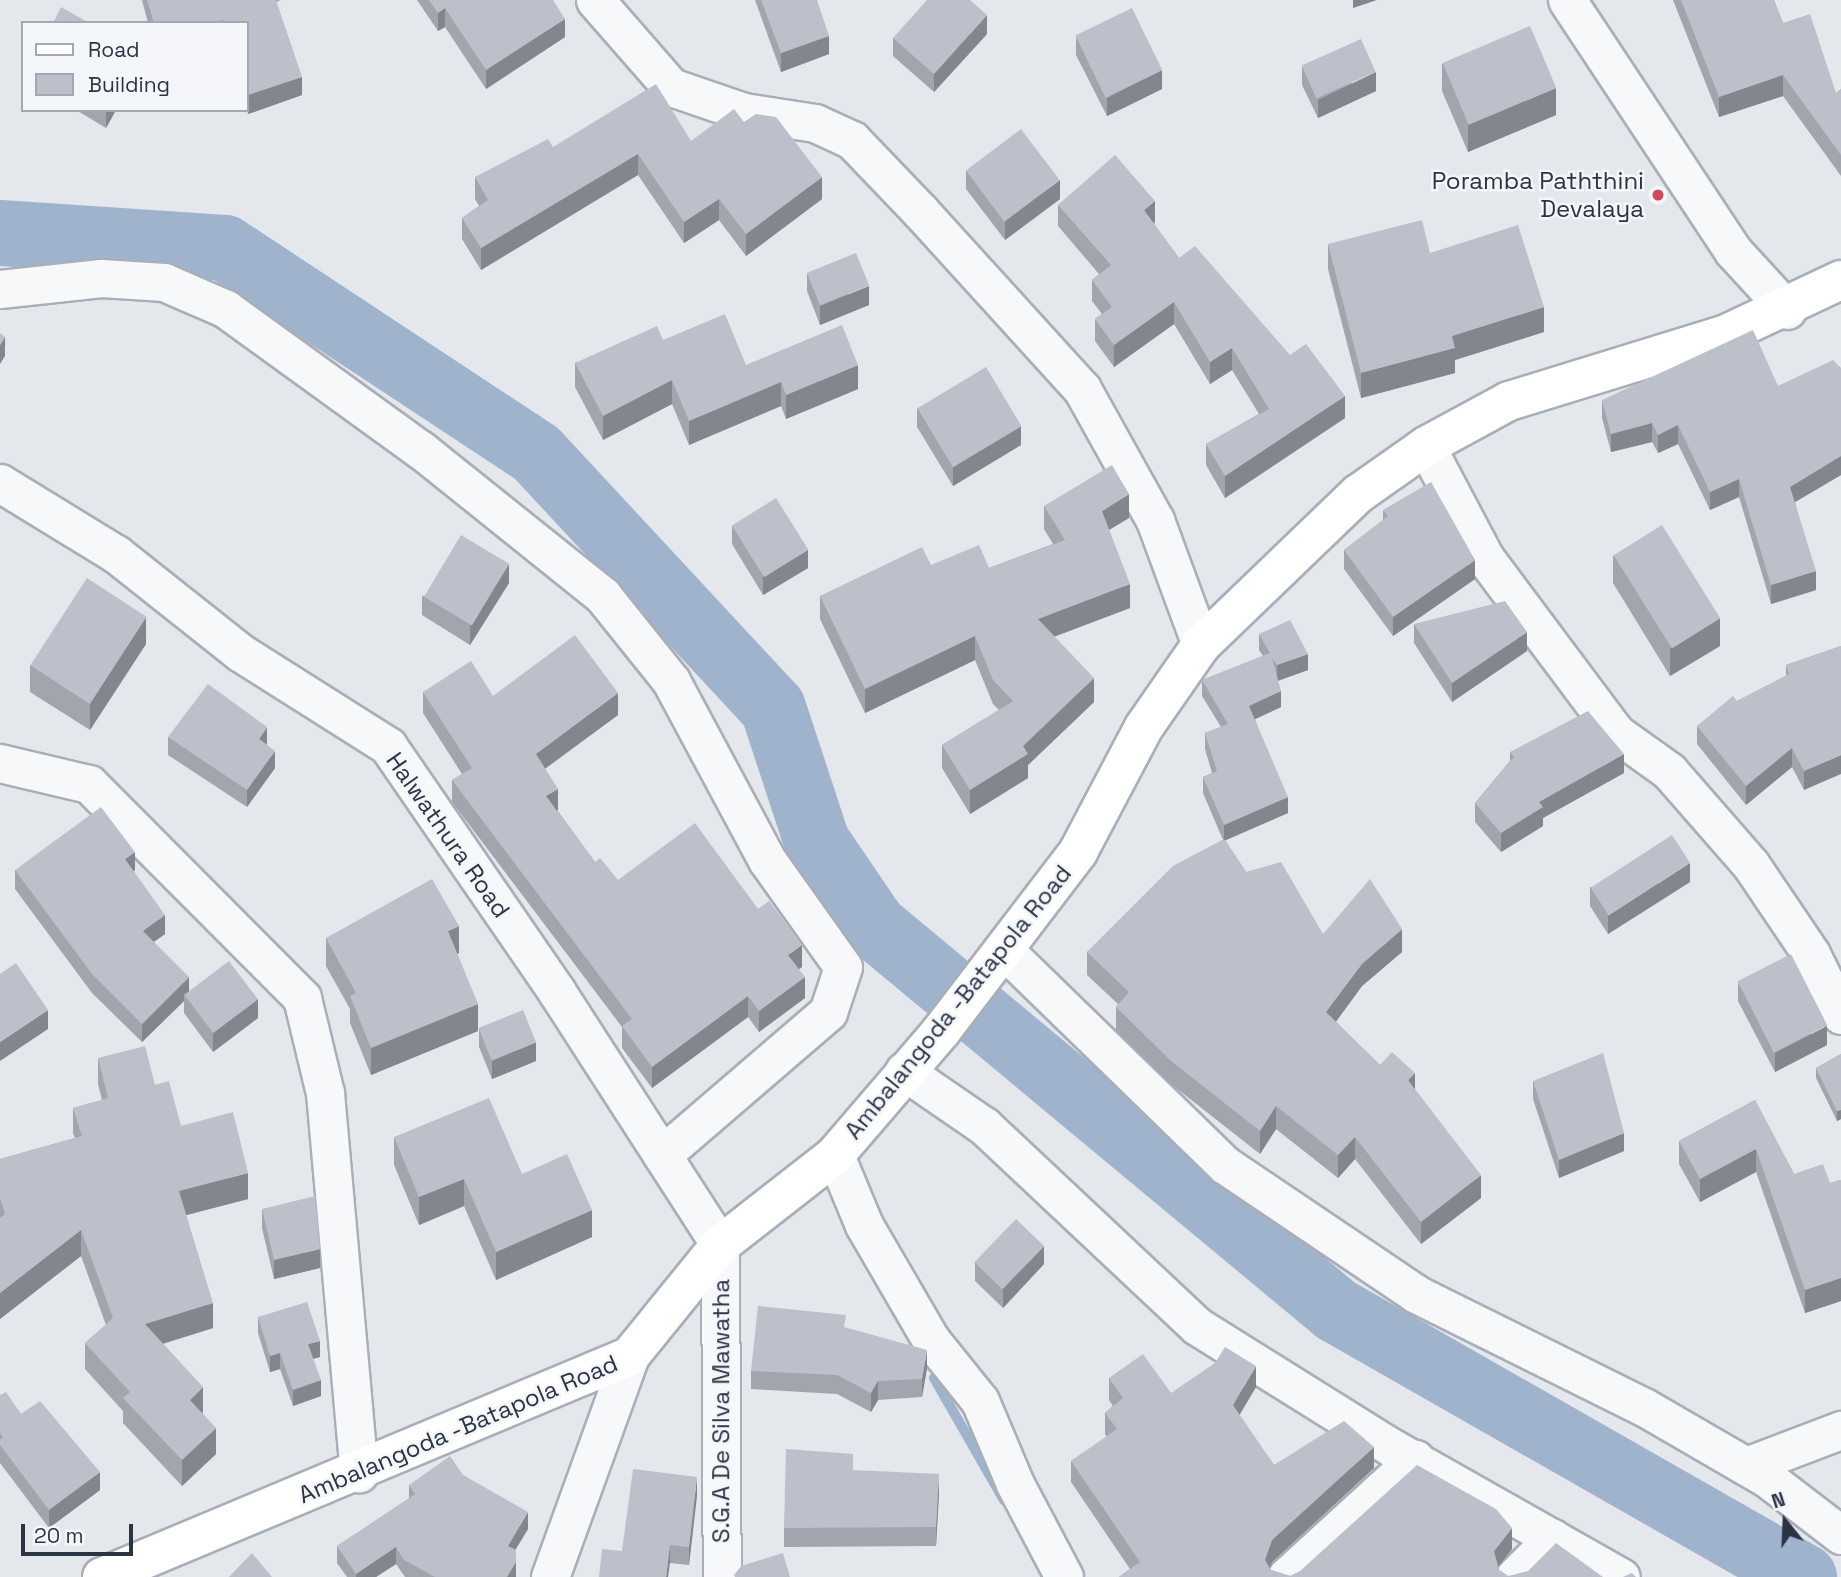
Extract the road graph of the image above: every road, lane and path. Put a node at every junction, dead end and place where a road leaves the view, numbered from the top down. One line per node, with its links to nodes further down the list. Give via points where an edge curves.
1 (595, 0): 3 (street)
2 (1567, 0): 6 (street, via 1733,251)
3 (626, 16): 9 (street, via 671,87 744,112 815,123 852,140 920,211 1082,389 1155,520)
4 (1841, 280): 6 (main road, Ambalangoda -Batapola Road)
5 (0, 289): 14 (street, via 101,278 164,282 226,309 421,450 603,596 671,681 766,860 843,967 828,1012)
6 (1787, 310): 7 (main road, Ambalangoda -Batapola Road, via 1509,401)
7 (1426, 446): 9 (main road, Ambalangoda -Batapola Road, via 1358,494); 12 (street, via 1485,558 1616,733 1669,771 1751,865 1811,954)
8 (0, 483): 14 (street, Halwathura Road, via 116,554 241,653 388,746)
9 (1200, 645): 11 (main road, Ambalangoda -Batapola Road, via 1144,727 1078,852)
10 (0, 763): 21 (street, via 89,784 302,998 325,1093)
11 (999, 958): 13 (main road, Ambalangoda -Batapola Road); 20 (street, via 1224,1165 1416,1294 1644,1407)
12 (1841, 1015)
13 (904, 1071): 15 (main road, Ambalangoda -Batapola Road); 19 (street, via 984,1126 1197,1326)
14 (662, 1155): 16 (street, Halwathura Road)
15 (835, 1155): 16 (main road, Ambalangoda -Batapola Road); 27 (street, via 864,1225 931,1340 980,1401 1015,1485)
16 (720, 1245): 17 (main road, Ambalangoda -Batapola Road); 26 (street, S.G.A De Silva Mawatha)
17 (630, 1356): 21 (main road, Ambalangoda -Batapola Road); 25 (street)
18 (1841, 1430): 20 (street)
19 (1415, 1459): 23 (street); 28 (street)
20 (1746, 1466): 22 (street)
21 (359, 1473): 24 (main road, Ambalangoda -Batapola Road)
22 (1841, 1535)
23 (1553, 1538): 29 (street); 30 (street)
24 (102, 1577)
25 (550, 1577)
26 (722, 1577)
27 (1064, 1577)
28 (1286, 1577)
29 (1514, 1577)
30 (1621, 1577)

